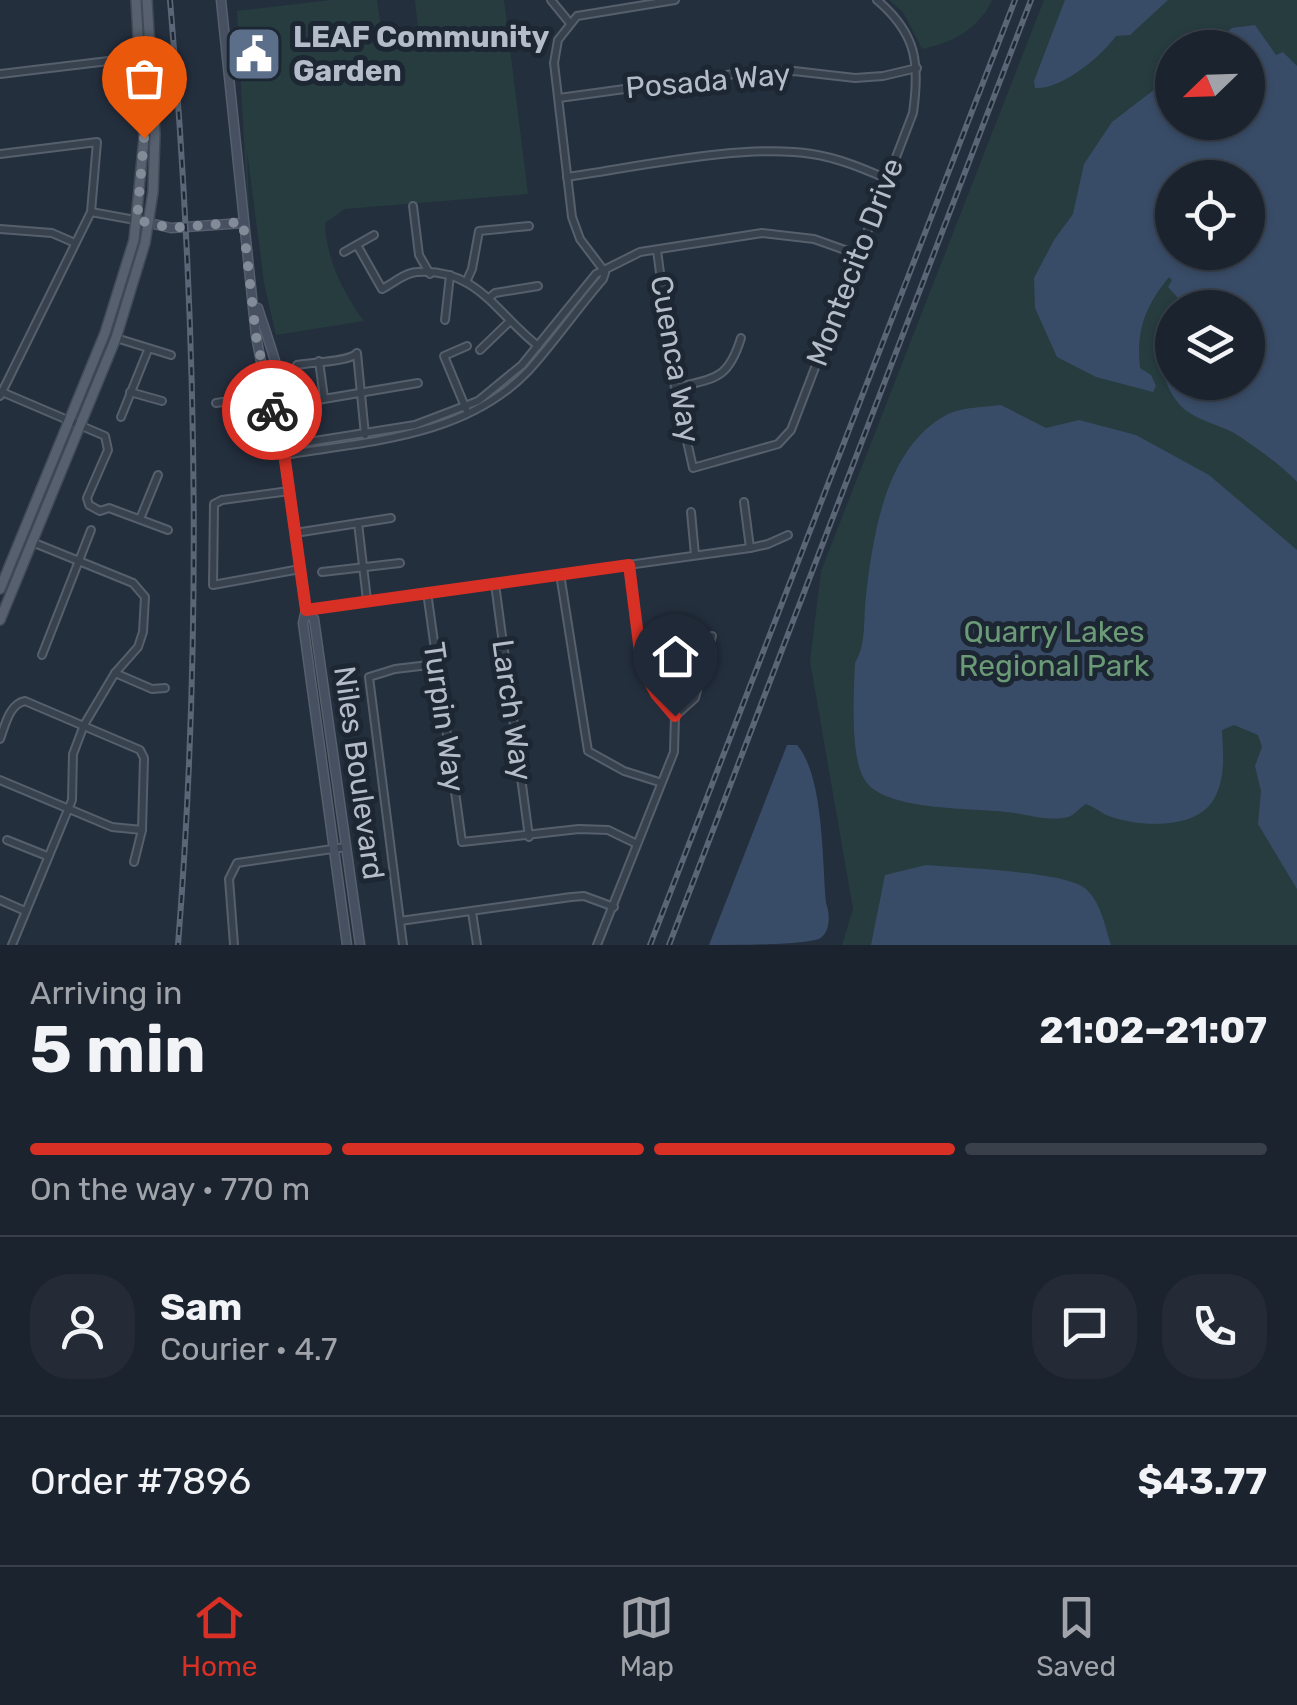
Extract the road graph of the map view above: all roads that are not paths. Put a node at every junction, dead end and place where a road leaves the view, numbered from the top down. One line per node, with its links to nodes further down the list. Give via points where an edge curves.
1 (136, 0): 8 (main road)
2 (148, 0): 9 (main road)
3 (221, 0): 19 (main road, Niles Boulevard)
4 (550, 0): 7 (street)
5 (676, 0): 7 (street, via 586,13)
6 (877, 0): 10 (street, Montecito Drive, via 912,42)
7 (569, 22): 12 (street, via 554,50)
8 (142, 57): 9 (street); 11 (street); 18 (main road)
9 (153, 57): 20 (main road, via 155,162)
10 (917, 68): 12 (street, Posada Way, via 855,78 734,74); 15 (street, Montecito Drive, via 913,113)
11 (0, 74)
12 (559, 98): 14 (street)
13 (0, 154): 17 (street, via 97,142)
14 (567, 177): 15 (street, via 774,152 812,154); 29 (street, via 576,228)
15 (886, 178): 28 (street, Montecito Drive)
16 (413, 206): 30 (street, via 419,255)
17 (92, 212): 18 (street); 24 (street)
18 (137, 220): 20 (main road); 59 (main road, via 125,277)
19 (243, 222): 20 (main road, via 171,228); 34 (main road, Niles Boulevard)
20 (148, 223): 38 (main road)
21 (529, 226): 32 (street, via 478,231)
22 (0, 229): 24 (street, via 52,233)
23 (374, 235): 25 (street)
24 (75, 243): 51 (street)
25 (357, 245): 27 (street); 30 (street, via 382,289 414,272)
26 (657, 250): 28 (street, via 762,233 814,239); 29 (street, via 628,256); 48 (street, Cuenca Way)
27 (344, 252)
28 (859, 256): 63 (street, Montecito Drive, via 791,430 778,444)
29 (605, 272): 41 (street, via 596,274); 57 (street, via 528,370 495,399)
30 (430, 274): 31 (street)
31 (450, 275): 32 (street); 36 (street)
32 (467, 280): 35 (street)
33 (538, 286): 35 (street)
34 (252, 289): 52 (main road, Niles Boulevard); 62 (main road, Niles Boulevard, via 280,380 288,436)
35 (488, 298): 37 (street)
36 (446, 320)
37 (509, 322): 41 (street); 43 (street)
38 (116, 338): 42 (street); 60 (main road)
39 (742, 338): 48 (street, via 733,364 714,378)
40 (467, 346): 57 (street, via 444,356)
41 (538, 346): 57 (street)
42 (148, 350): 44 (street); 49 (street)
43 (480, 350)
44 (170, 355)
45 (320, 361): 46 (street); 50 (street, via 358,353); 53 (street)
46 (297, 365)
47 (418, 383): 50 (street)
48 (675, 388): 63 (street, Cuenca Way)
49 (130, 392): 54 (street); 58 (street)
50 (359, 392): 53 (street); 61 (street)
51 (1, 394): 59 (street)
52 (270, 395): 56 (street); 62 (main road, Niles Boulevard)
53 (324, 398): 55 (street)
54 (162, 401)
55 (306, 402)
56 (216, 403)
57 (467, 411): 61 (street)
58 (121, 417)
59 (70, 420): 60 (street); 86 (main road)
60 (81, 424): 69 (street, via 105,436 108,450 89,505); 75 (main road)
61 (366, 437): 62 (street)
62 (283, 451): 65 (main road, Niles Boulevard)
63 (693, 468)
64 (158, 476): 69 (street)
65 (289, 491): 73 (main road, Niles Boulevard); 82 (street, via 214,504 213,586)
66 (744, 502): 76 (street)
67 (691, 512): 77 (street)
68 (391, 518): 70 (street)
69 (140, 519): 72 (street)
70 (358, 523): 73 (street); 81 (street)
71 (91, 530): 78 (street)
72 (168, 530)
73 (295, 532): 82 (main road, Niles Boulevard)
74 (788, 535): 76 (street)
75 (32, 542): 78 (street); 90 (main road)
76 (750, 548): 77 (street)
77 (696, 555): 80 (street)
78 (78, 562): 92 (street); 94 (street, via 133,583 145,598 138,648)
79 (400, 562): 81 (street)
80 (629, 565): 84 (street); 96 (street, via 642,668)
81 (363, 567): 83 (street); 88 (street)
82 (300, 569): 89 (main road, Niles Boulevard)
83 (322, 572)
84 (560, 574): 85 (street); 100 (street, via 588,751)
85 (495, 584): 87 (street); 103 (street, Larch Way)
86 (0, 589)
87 (427, 592): 88 (street); 93 (street, Turpin Way)
88 (367, 600): 89 (street)
89 (306, 610): 106 (main road, Niles Boulevard, via 314,619); 107 (main road, Niles Boulevard)
90 (0, 620)
91 (712, 636): 96 (street, via 695,698)
92 (42, 655)
93 (437, 664): 103 (street, Turpin Way, via 462,842); 114 (street, via 369,676)
94 (114, 673): 95 (street); 97 (street)
95 (165, 688)
96 (675, 716): 100 (street, via 674,752)
97 (84, 726): 98 (street, via 24,701 12,710); 101 (street, via 73,754); 102 (street, via 140,750)
98 (0, 739)
99 (0, 780): 101 (street)
100 (660, 782): 105 (street)
101 (67, 808): 102 (street, via 112,827); 108 (street)
102 (142, 830): 109 (street)
103 (529, 837): 105 (street, via 608,830)
104 (7, 840): 108 (street)
105 (637, 844): 111 (street)
106 (346, 847): 107 (street); 119 (main road, Niles Boulevard)
107 (334, 848): 117 (street, via 236,863 230,879); 118 (main road, Niles Boulevard)
108 (47, 856): 112 (street)
109 (134, 862)
110 (0, 900): 112 (street)
111 (614, 908): 113 (street, via 584,896); 122 (street)
112 (25, 911): 116 (street)
113 (472, 912): 114 (street); 121 (street)
114 (400, 921): 120 (street)
115 (0, 941): 116 (street)
116 (10, 945)
117 (234, 945)
118 (347, 945)
119 (360, 945)
120 (403, 945)
121 (477, 945)
122 (597, 945)

